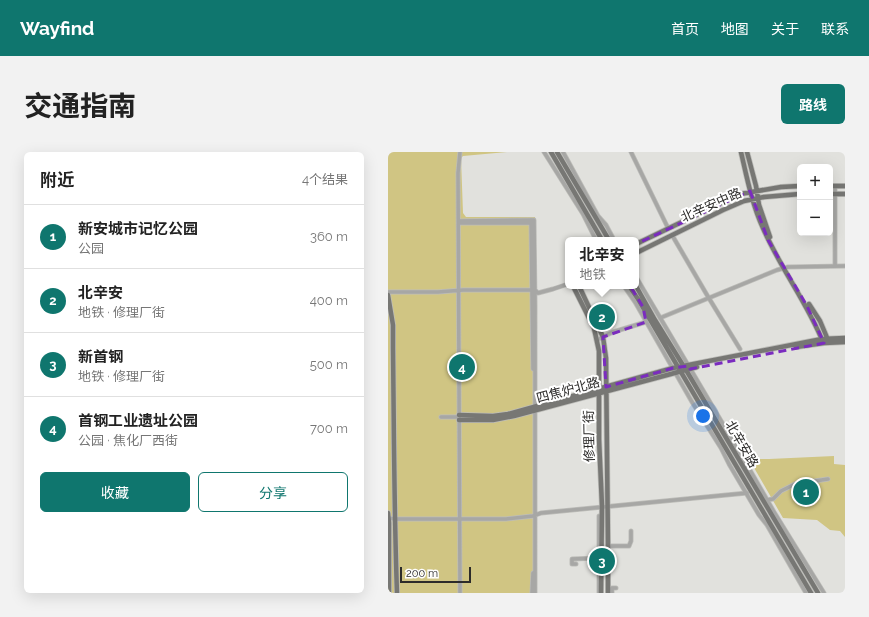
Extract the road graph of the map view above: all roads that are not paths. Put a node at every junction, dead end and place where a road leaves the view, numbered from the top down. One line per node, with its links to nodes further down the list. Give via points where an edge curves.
1 (460, 152): 23 (street)
2 (544, 152): 22 (street)
3 (550, 152): 18 (main road)
4 (556, 152): 20 (main road)
5 (563, 152): 12 (street)
6 (631, 152): 24 (street)
7 (741, 152): 14 (main road)
8 (748, 152): 13 (main road)
9 (797, 186): 13 (main road, 北辛安中路)
10 (833, 186): 11 (main road)
11 (845, 186)
12 (582, 187): 20 (street); 29 (street)
13 (756, 190): 14 (main road, 北辛安中路); 19 (main road)
14 (750, 191): 21 (main road); 24 (main road, 北辛安中路)
15 (797, 194): 19 (main road, 北辛安中路)
16 (833, 194): 17 (main road); 32 (street)
17 (845, 194)
18 (576, 195): 22 (street); 27 (main road)
19 (758, 198): 21 (main road, 北辛安中路); 34 (main road, via 769,235)
20 (584, 199): 28 (main road)
21 (752, 199): 25 (main road, 北辛安中路); 34 (main road, via 762,226)
22 (583, 214): 26 (street)
23 (459, 222): 42 (street); 43 (street, via 532,221)
24 (668, 228): 30 (main road, 北辛安中路)
25 (672, 235): 31 (main road, 北辛安中路); 46 (street)
26 (594, 237)
27 (600, 237)
28 (607, 237)
29 (612, 237)
30 (639, 242)
31 (639, 252)
32 (835, 266): 33 (street); 34 (street)
33 (845, 266)
34 (786, 268): 46 (street); 54 (main road, via 820,321)
35 (639, 282): 48 (street)
36 (565, 285): 43 (street, via 538,293)
37 (577, 289): 53 (main road, 修理厂街)
38 (578, 289): 51 (main road, 修理厂街)
39 (626, 289): 50 (street)
40 (631, 289): 47 (main road, 北辛安路)
41 (638, 289): 49 (main road, 北辛安路)
42 (459, 290): 43 (street); 44 (street); 64 (street)
43 (533, 290): 62 (street)
44 (388, 292)
45 (388, 295): 76 (main road, via 394,348)
46 (708, 297): 48 (street); 56 (street)
47 (643, 307): 50 (street); 58 (main road, 北辛安路)
48 (661, 318): 49 (street); 57 (street)
49 (655, 320): 57 (main road, 北辛安路)
50 (646, 322): 51 (street); 58 (street)
51 (603, 337): 53 (street); 59 (main road, 修理厂街)
52 (845, 338): 54 (main road)
53 (597, 340): 60 (main road, 修理厂街)
54 (825, 341): 55 (main road); 57 (main road, 四焦炉北路)
55 (845, 342)
56 (740, 349)
57 (687, 368): 58 (main road, 四焦炉北路); 61 (street); 65 (main road, 北辛安路)
58 (676, 370): 59 (main road, 四焦炉北路); 66 (main road, 北辛安路); 67 (street, via 695,408)
59 (606, 389): 60 (main road, 四焦炉北路); 71 (main road, 修理厂街)
60 (600, 390): 62 (main road, 四焦炉北路); 71 (main road, 修理厂街, via 599,439)
61 (712, 404): 65 (street); 66 (street)
62 (534, 408): 64 (main road, 四焦炉北路, via 514,416 493,420); 74 (street)
63 (440, 417): 64 (street)
64 (459, 418): 77 (street)
65 (714, 418): 66 (main road, 北辛安路)
66 (721, 429): 67 (street); 70 (street); 78 (main road, 北辛安路); 80 (main road, 北辛安路, via 748,487)
67 (721, 448): 69 (street)
68 (828, 479): 70 (street, via 795,484 781,491 773,499)
69 (747, 494): 71 (street); 82 (street)
70 (767, 500): 72 (street)
71 (605, 507): 74 (street); 81 (main road, 修理厂街); 91 (main road, 修理厂街)
72 (774, 512): 78 (street); 97 (street)
73 (388, 516): 76 (street); 85 (main road)
74 (534, 516): 77 (street); 90 (street)
75 (599, 516): 83 (street)
76 (395, 519): 77 (street); 88 (main road)
77 (460, 519): 89 (street)
78 (774, 521): 96 (main road, 北辛安路)
79 (631, 531): 81 (street, via 629,546)
80 (781, 540): 82 (street); 95 (main road, 北辛安路)
81 (608, 546): 92 (main road, 修理厂街)
82 (784, 554): 94 (street)
83 (599, 558): 84 (street, via 572,559 572,564); 91 (street)
84 (576, 564)
85 (389, 565): 87 (main road)
86 (616, 588): 93 (street, via 612,588)
87 (389, 593)
88 (397, 593)
89 (460, 593)
90 (534, 593)
91 (600, 593)
92 (608, 593)
93 (612, 593)
94 (806, 593)
95 (811, 593)
96 (818, 593)
97 (824, 593)

